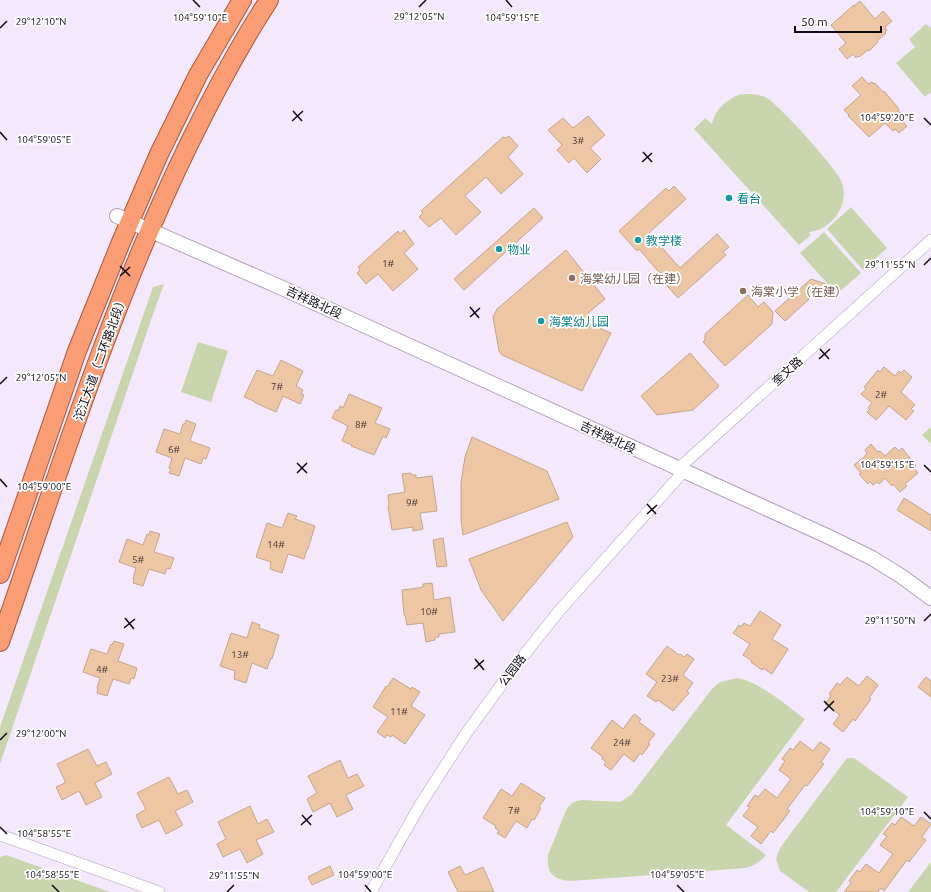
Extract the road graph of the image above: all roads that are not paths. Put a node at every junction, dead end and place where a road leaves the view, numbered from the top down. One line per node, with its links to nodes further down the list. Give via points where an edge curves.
1 (242, 0): 3 (highway, 沱江大道（二环路北段）, via 198,75)
2 (269, 0): 4 (highway, 沱江大道（二环路北段）, via 218,86)
3 (124, 219): 4 (street, 吉祥路北段); 7 (highway, 沱江大道（二环路北段）)
4 (150, 230): 6 (street, 吉祥路北段); 9 (highway, 沱江大道（二环路北段）, via 99,358)
5 (931, 240): 6 (street, 奎文路)
6 (681, 470): 8 (street, 吉祥路北段, via 872,558); 12 (street, 公园路, via 559,611 512,670 465,735 420,805)
7 (0, 574)
8 (931, 598)
9 (0, 642)
10 (0, 835): 11 (street)
11 (159, 892)
12 (371, 892)

